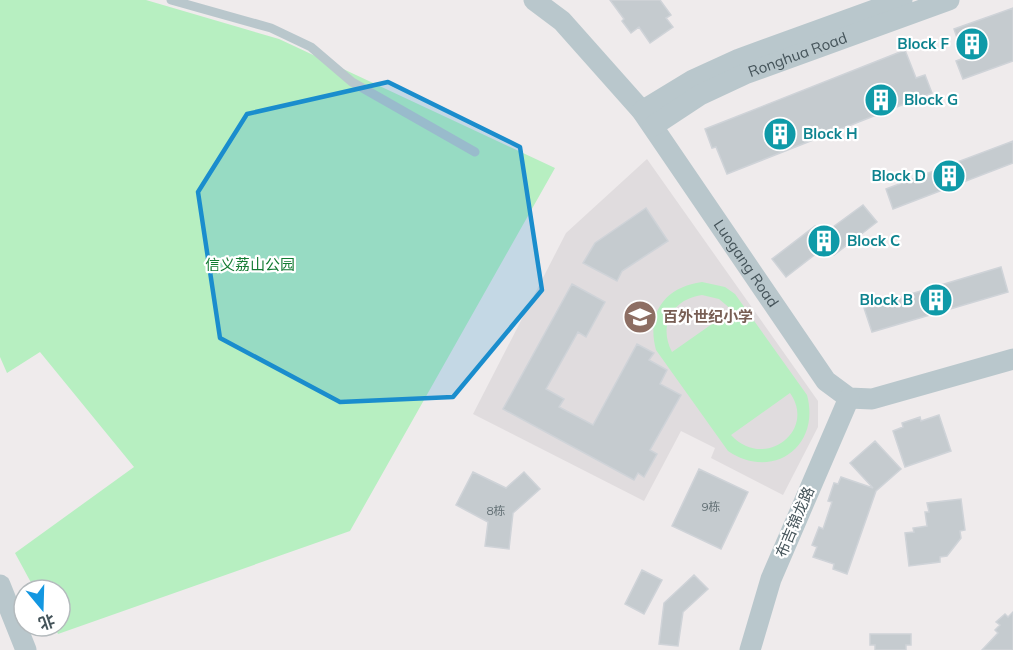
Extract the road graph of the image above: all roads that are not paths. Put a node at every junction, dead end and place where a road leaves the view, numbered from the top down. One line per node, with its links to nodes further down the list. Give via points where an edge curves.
1 (171, 0): 6 (lane, via 271,28 311,47 352,82)
2 (534, 0): 5 (street, Luogang Road, via 562,21)
3 (902, 0): 5 (street, Ronghua Road, via 739,59 693,80)
4 (949, 0): 5 (street, Ronghua Road, via 744,74)
5 (648, 119): 8 (street, Luogang Road, via 826,381)
6 (476, 152)
7 (1013, 359): 8 (street, via 872,399)
8 (849, 398): 11 (street, 布吉锦龙路, via 771,579)
9 (0, 585): 10 (street)
10 (26, 650)
11 (750, 650)

